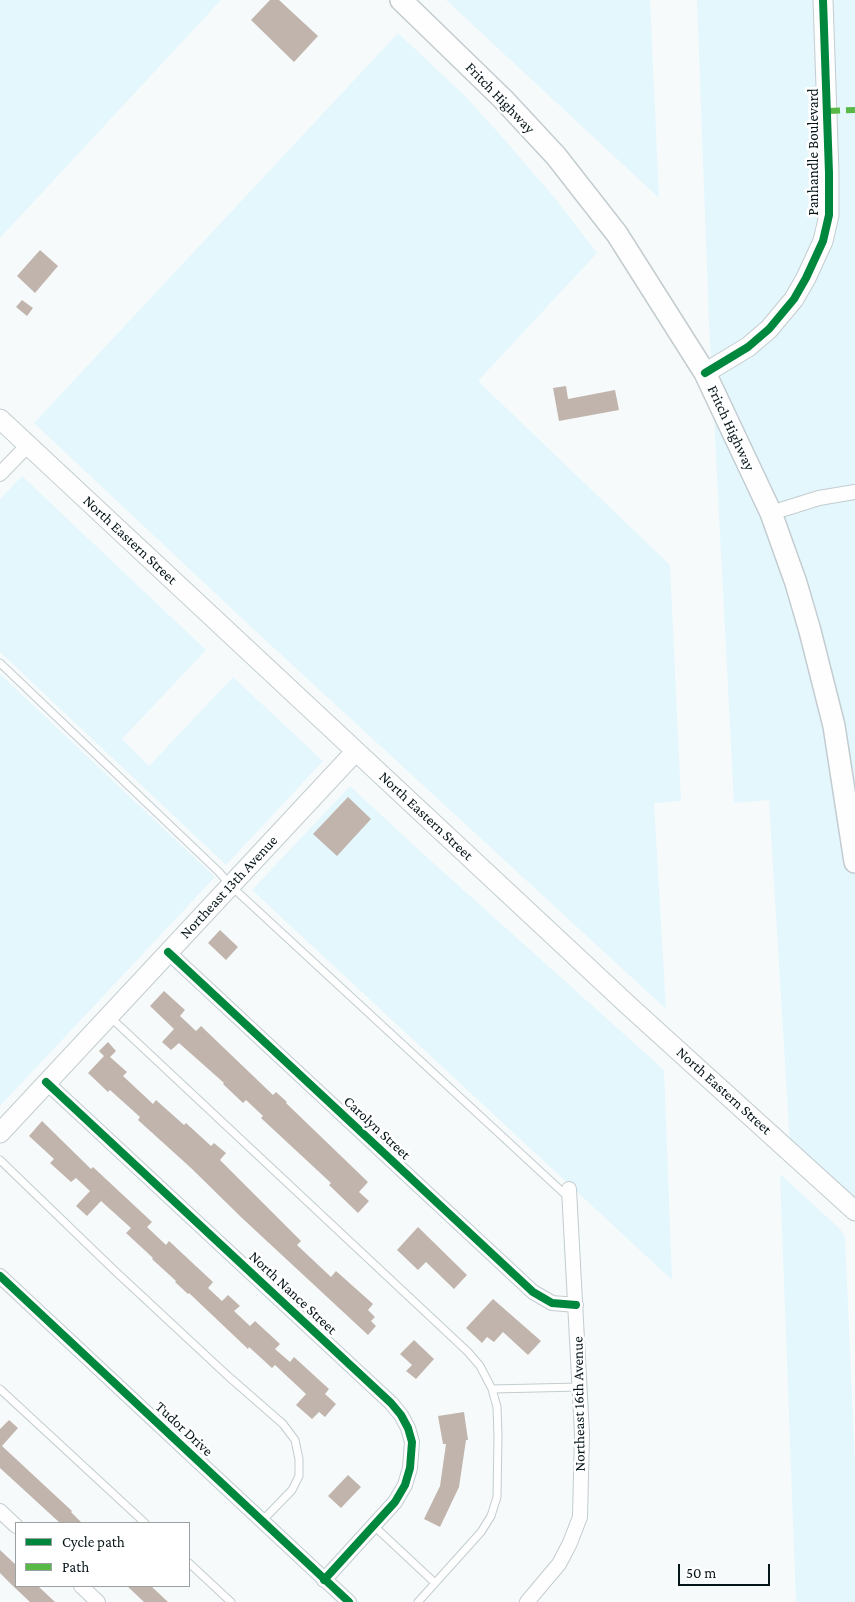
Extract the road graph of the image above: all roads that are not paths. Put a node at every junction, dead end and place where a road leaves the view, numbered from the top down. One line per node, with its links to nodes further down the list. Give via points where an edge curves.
1 (401, 0): 3 (main road, Fritch Highway, via 556,156 617,234)
2 (823, 0): 3 (main road, Panhandle Boulevard, via 829,173 829,215 823,241 794,299 769,329)
3 (705, 373): 8 (main road, Fritch Highway)
4 (0, 419): 5 (main road, North Eastern Street)
5 (28, 445): 6 (street); 10 (main road, North Eastern Street)
6 (0, 474)
7 (855, 492): 8 (street, via 819,498)
8 (771, 513): 11 (main road, Fritch Highway, via 796,583 834,726)
9 (0, 663): 12 (lane)
10 (356, 751): 12 (main road, Northeast 13th Avenue); 19 (main road, North Eastern Street)
11 (855, 862)
12 (231, 886): 13 (main road, Northeast 13th Avenue); 18 (lane)
13 (168, 952): 14 (main road, Northeast 13th Avenue); 21 (street, Carolyn Street, via 533,1292 552,1304)
14 (108, 1016): 15 (main road, Northeast 13th Avenue); 23 (lane, via 468,1352)
15 (46, 1082): 16 (main road, Northeast 13th Avenue); 29 (street, North Nance Street, via 401,1415 412,1442 410,1468 405,1485)
16 (0, 1133)
17 (0, 1160): 26 (lane, via 283,1424 295,1440 299,1476 292,1490)
18 (570, 1194): 21 (street, Northeast 16th Avenue)
19 (855, 1211)
20 (0, 1276): 26 (street, Tudor Drive)
21 (576, 1305): 22 (street, Northeast 16th Avenue)
22 (580, 1387): 23 (lane); 38 (street, Northeast 16th Avenue, via 580,1517 559,1564)
23 (492, 1388): 32 (lane, via 497,1407 498,1436 497,1497 492,1516)
24 (0, 1389): 27 (lane)
25 (0, 1511): 28 (street)
26 (262, 1521): 31 (street, Tudor Drive)
27 (145, 1522)
28 (15, 1525)
29 (374, 1526): 31 (street, North Nance Street); 32 (lane)
30 (190, 1564): 35 (lane)
31 (324, 1580): 36 (street, Tudor Drive)
32 (435, 1583): 37 (lane)
33 (82, 1587): 34 (street)
34 (98, 1602)
35 (231, 1602)
36 (349, 1602)
37 (418, 1602)
38 (527, 1602)

